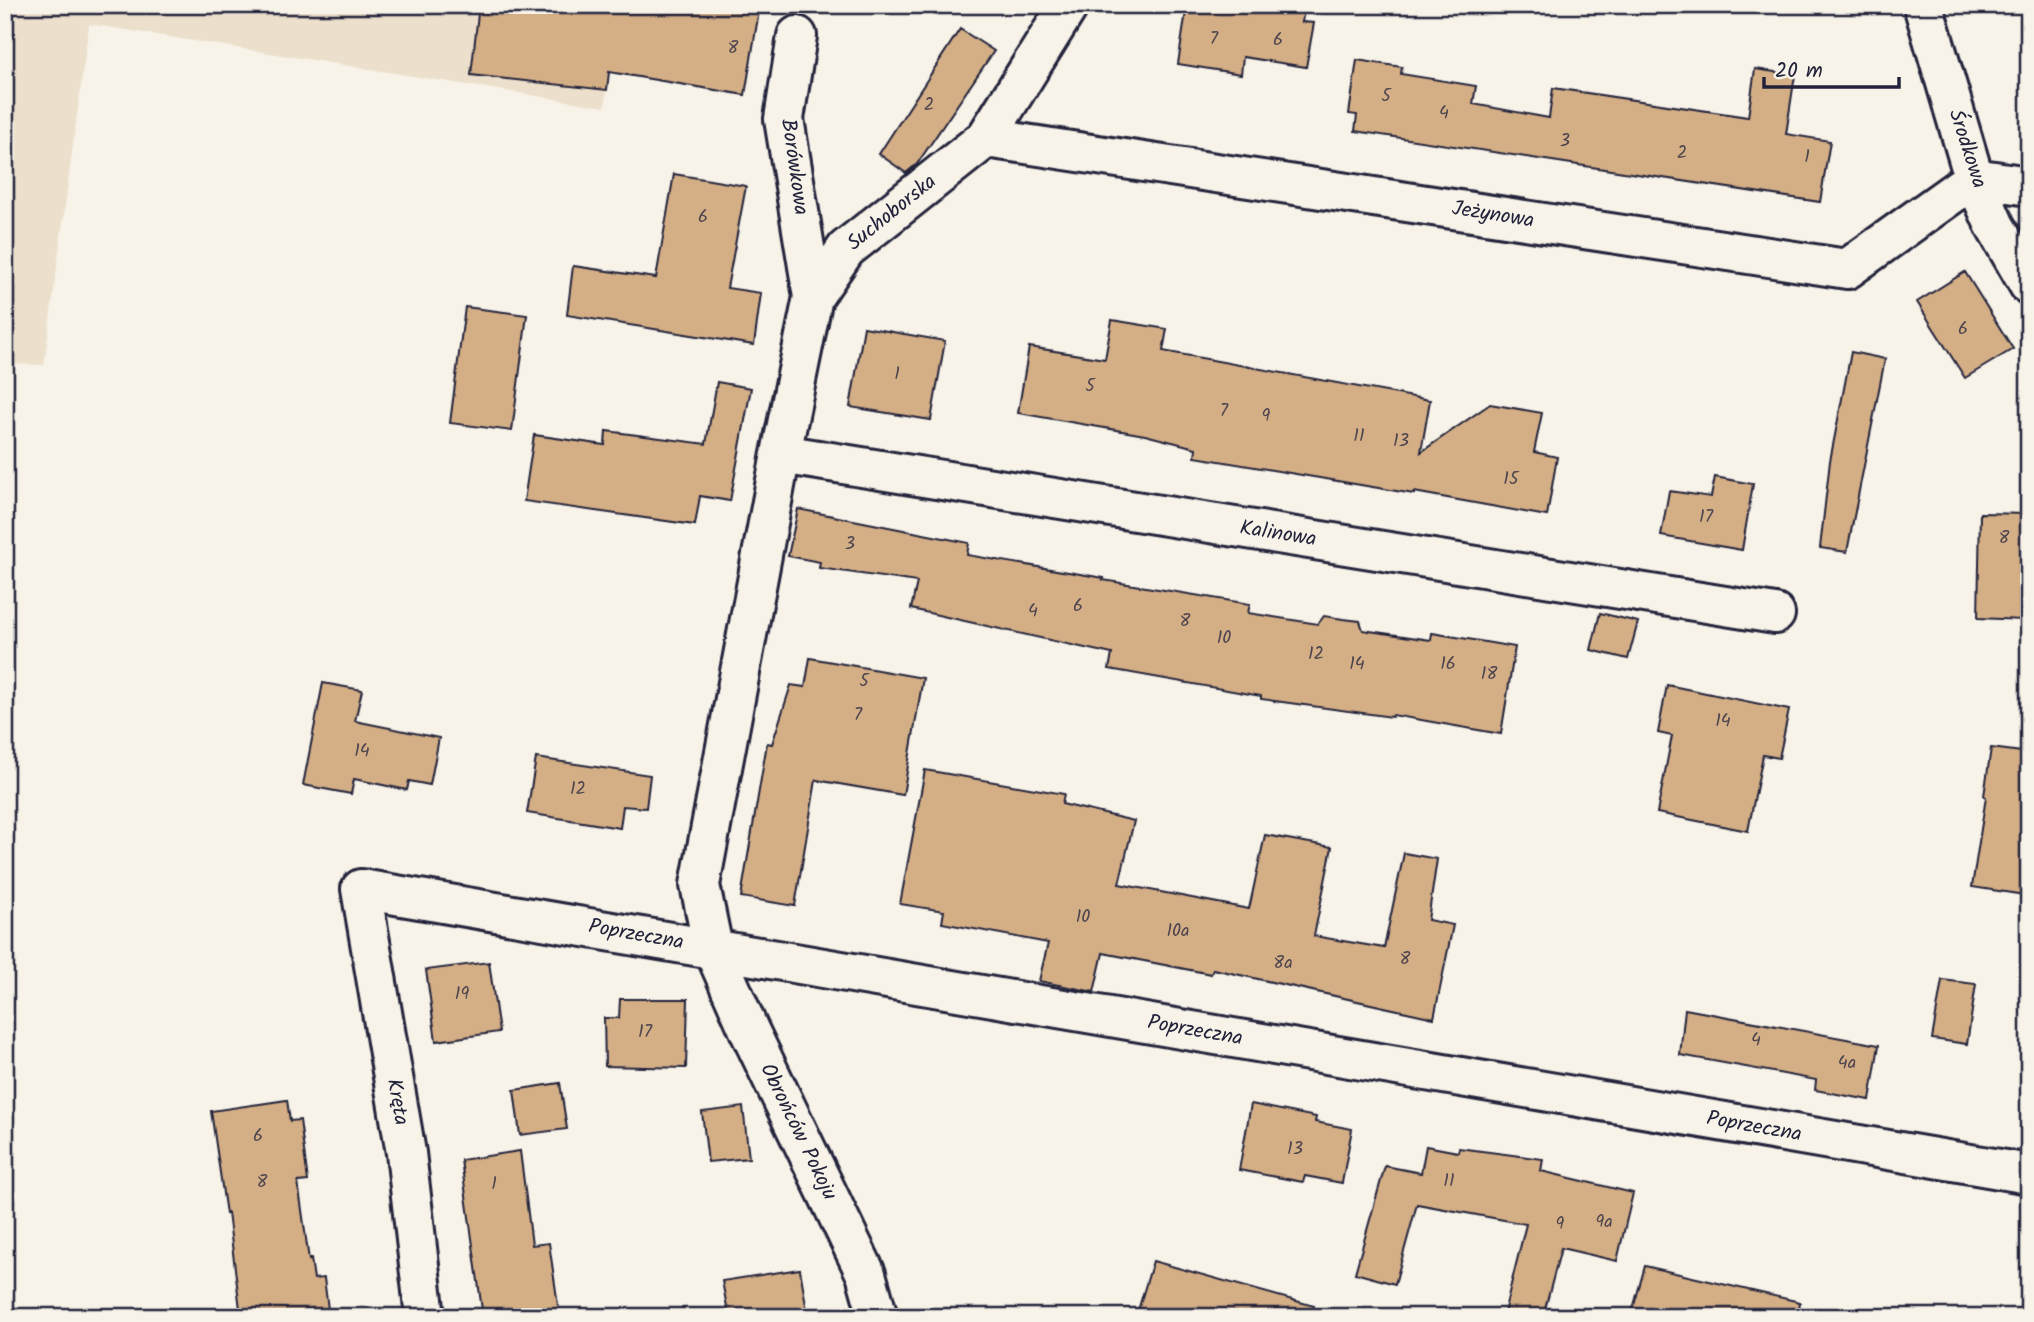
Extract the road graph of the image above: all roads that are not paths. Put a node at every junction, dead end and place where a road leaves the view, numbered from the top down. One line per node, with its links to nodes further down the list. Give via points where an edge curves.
1 (1069, 5): 4 (street, Suchoborska)
2 (1923, 5): 5 (street, Środkowa)
3 (797, 36): 8 (street, Borówkowa, via 784,119)
4 (986, 138): 5 (street, Jeżynowa, via 1847,270); 8 (street, Suchoborska, via 846,249)
5 (1974, 178): 6 (street); 7 (street, Środkowa)
6 (2029, 186)
7 (2029, 285)
8 (813, 297): 9 (street, Suchoborska)
9 (782, 454): 10 (street, Kalinowa); 12 (street, Obrońców Pokoju, via 700,885)
10 (1775, 614)
11 (361, 889): 12 (street, Poprzeczna); 14 (street, Kręta, via 406,1153)
12 (713, 948): 13 (street, Poprzeczna); 15 (street, Obrońców Pokoju, via 866,1274)
13 (2029, 1174)
14 (425, 1317)
15 (878, 1317)

